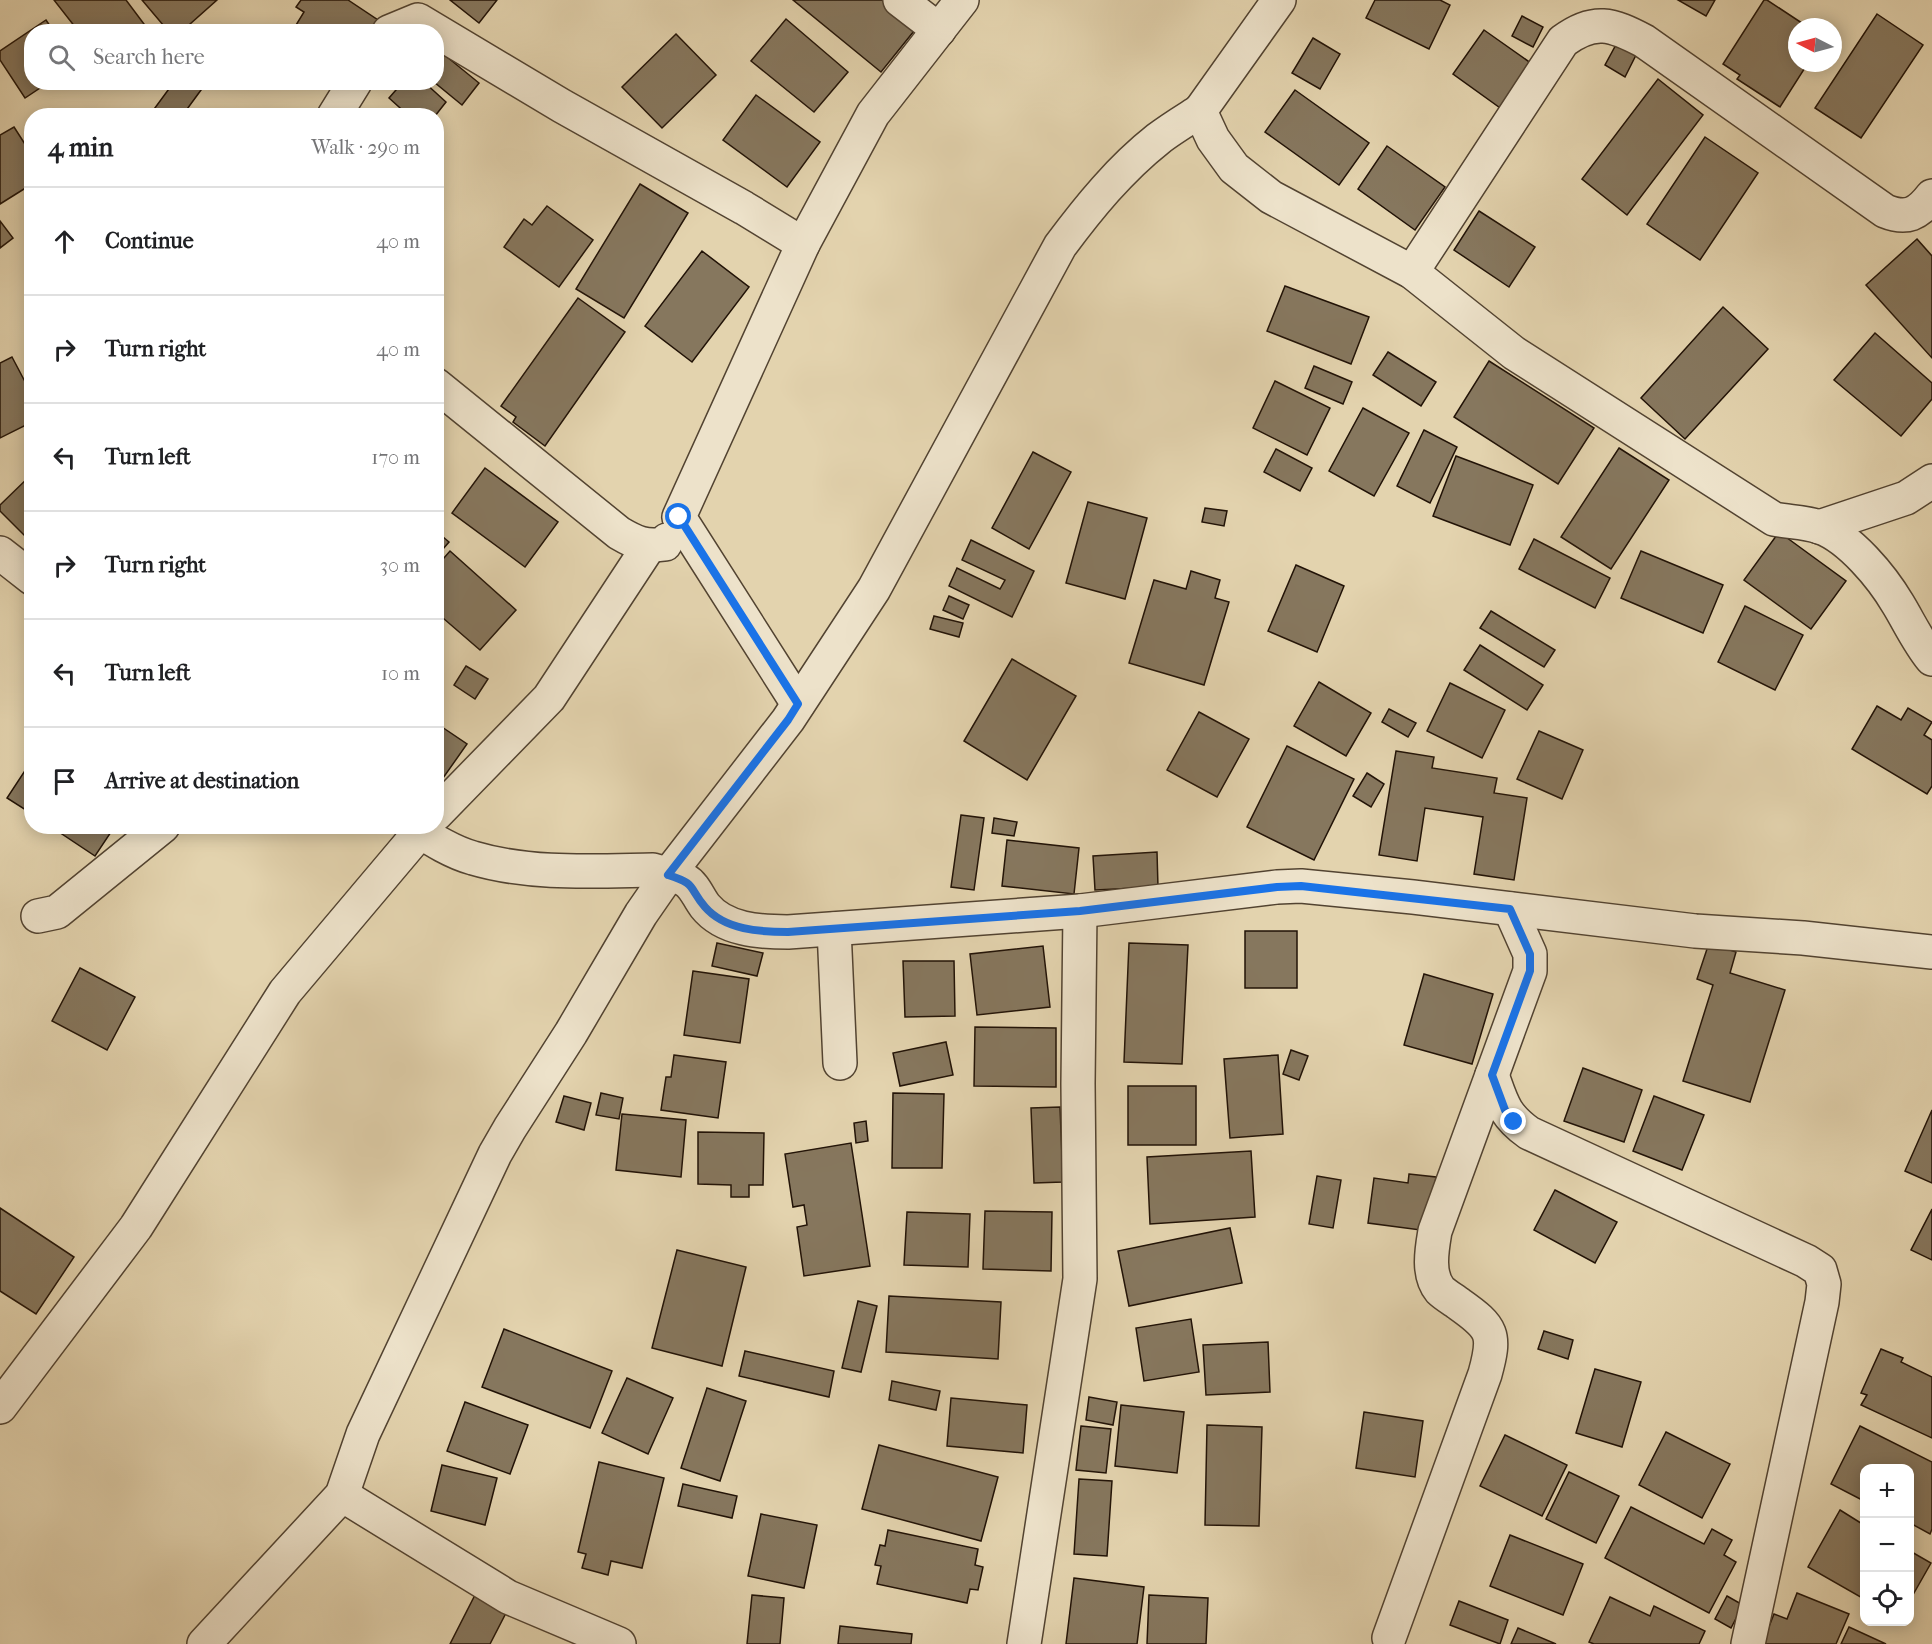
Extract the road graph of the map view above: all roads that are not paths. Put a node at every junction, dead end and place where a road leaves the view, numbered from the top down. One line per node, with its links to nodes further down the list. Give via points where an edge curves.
1 (900, 0): 6 (street)
2 (962, 0): 6 (street)
3 (1279, 0): 10 (street)
4 (408, 24): 5 (street, via 418,20)
5 (425, 24)
6 (939, 30): 12 (street, via 873,114)
7 (444, 36): 12 (street)
8 (350, 90): 9 (street)
9 (339, 108)
10 (1200, 111): 13 (street, via 1213,139 1234,168 1270,197); 22 (street, via 1157,140 1122,171 1060,246 874,590)
11 (1932, 196): 13 (street, via 1922,209 1909,214 1885,211 1644,41 1622,29 1601,24 1577,31 1563,41)
12 (803, 243): 16 (street)
13 (1412, 272): 17 (street, via 1514,353 1774,519)
14 (444, 391): 18 (street, via 619,533)
15 (1932, 481): 17 (street, via 1905,498)
16 (679, 517): 18 (street, via 665,544); 22 (street)
17 (1819, 527): 21 (street, via 1849,545 1871,567)
18 (649, 546): 23 (street, via 549,698)
19 (0, 553): 20 (street)
20 (24, 572)
21 (1932, 659)
22 (798, 704): 27 (street)
23 (444, 804)
24 (153, 834): 30 (street, via 57,912)
25 (416, 834): 35 (street, via 285,992 136,1227)
26 (429, 834): 27 (street, via 434,841 471,858 509,867 653,870)
27 (668, 875): 31 (street, via 685,880 705,907 735,926 761,932); 36 (street, via 495,1154 363,1434)
28 (1510, 909): 29 (street, via 1301,886); 32 (street, via 1695,931); 34 (street, via 1530,954 1530,971)
29 (1080, 911): 31 (street); 40 (street, via 1080,1279)
30 (38, 916)
31 (834, 929): 33 (street)
32 (1932, 952)
33 (840, 1063)
34 (1492, 1075): 37 (street, via 1435,1230 1432,1252 1433,1272 1440,1290 1490,1331 1492,1350); 41 (street, via 1505,1110 1529,1133 1820,1270 1824,1284 1822,1302)
35 (0, 1407)
36 (342, 1495): 38 (street); 39 (street, via 508,1597)
37 (1389, 1638)
38 (204, 1644)
39 (619, 1644)
40 (1024, 1644)
41 (1748, 1644)

